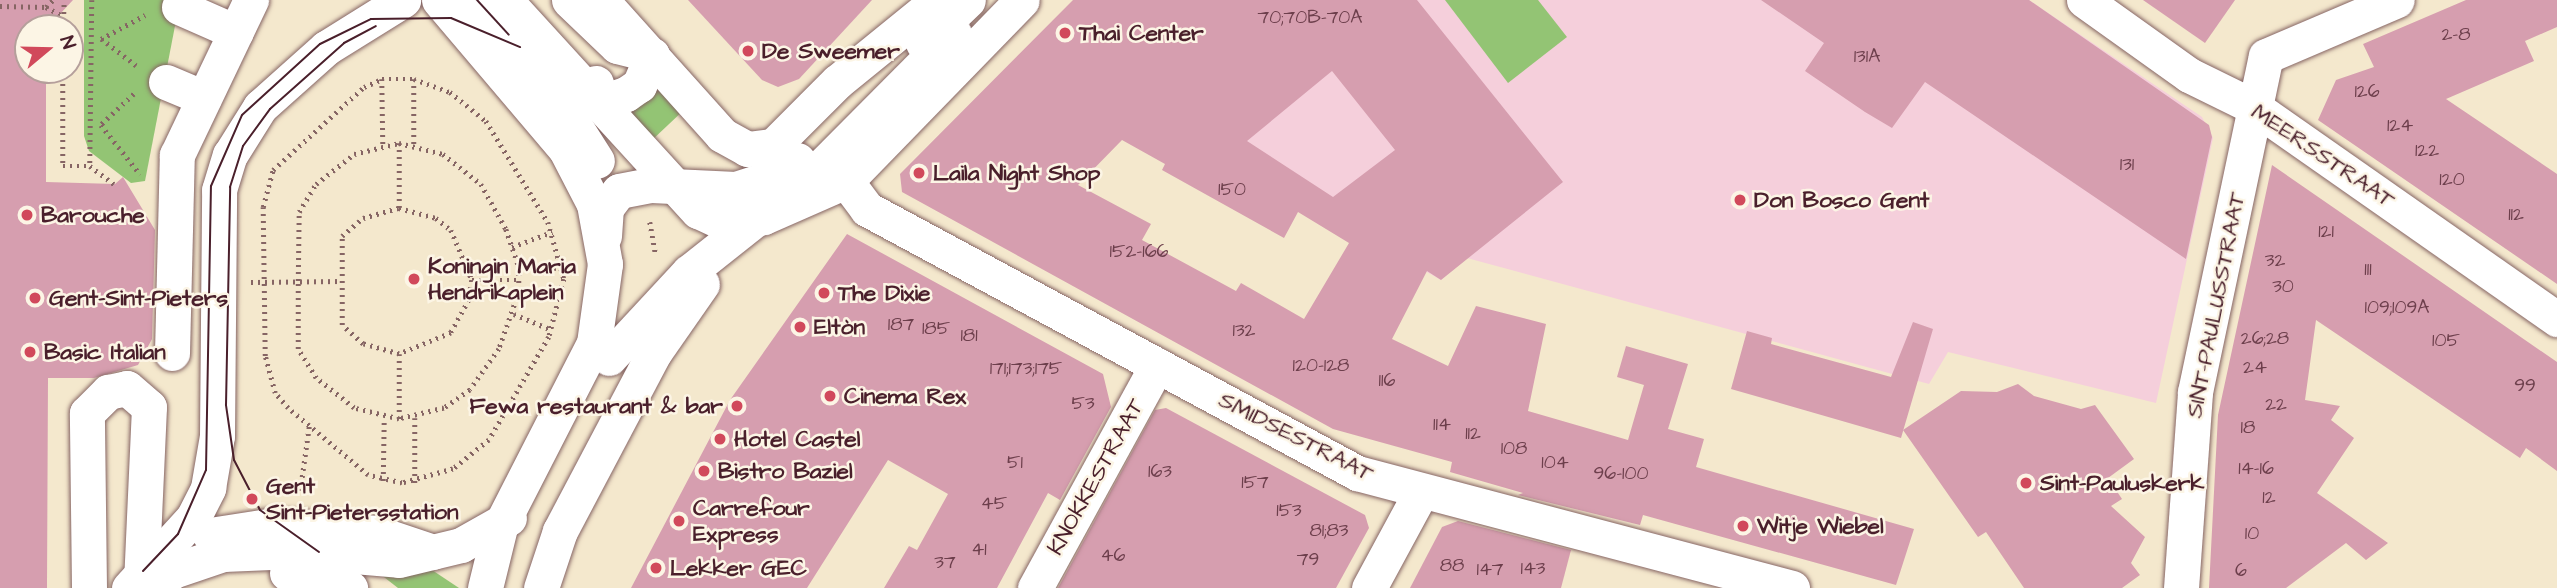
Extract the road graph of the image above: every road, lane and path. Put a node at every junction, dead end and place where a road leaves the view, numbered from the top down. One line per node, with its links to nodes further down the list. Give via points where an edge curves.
1 (52, 0): 19 (path)
2 (92, 0): 23 (path)
3 (251, 0): 22 (street)
4 (403, 0): 75 (street, via 326,48 260,107 230,155 219,190 218,436 208,488 193,518)
5 (439, 0): 49 (street, via 566,150 594,204)
6 (453, 0): 39 (street)
7 (467, 0): 26 (street)
8 (505, 0): 32 (street)
9 (538, 0): 32 (street, via 580,46)
10 (569, 0): 25 (street, via 617,46)
11 (601, 0): 25 (street)
12 (938, 0): 25 (street, via 837,82 774,144 733,144)
13 (968, 0): 44 (street, via 806,154 773,177)
14 (991, 0): 46 (street, via 820,168)
15 (1022, 0): 41 (street)
16 (2084, 0): 33 (street, MEERSSTRAAT, via 2189,75)
17 (2397, 0): 33 (street, SINT-PAULUSSTRAAT, via 2266,56)
18 (0, 6): 19 (path)
19 (46, 6): 21 (path)
20 (179, 7): 22 (street)
21 (60, 14)
22 (236, 32): 31 (street)
23 (92, 41): 24 (path); 34 (path)
24 (101, 42)
25 (652, 55): 32 (street, via 639,85)
26 (534, 62): 39 (street); 44 (street, via 631,163)
27 (382, 79): 28 (path); 37 (path); 66 (path, via 286,154 265,191 267,372 275,393)
28 (414, 79): 38 (path); 47 (path, via 450,92 486,121)
29 (166, 82): 31 (street)
30 (63, 84): 40 (path, via 63,166)
31 (204, 98): 59 (street, via 177,155)
32 (602, 102): 44 (street)
33 (2254, 107): 57 (street, MEERSSTRAAT); 85 (street, SINT-PAULUSSTRAAT, via 2195,392)
34 (91, 121): 35 (path); 40 (path)
35 (101, 122)
36 (399, 143): 37 (path); 38 (path); 45 (path)
37 (383, 144): 63 (path, via 334,167 299,212 298,349 316,378 347,404)
38 (414, 144): 48 (path, via 470,172 491,198)
39 (590, 146): 43 (street)
40 (90, 166): 42 (path)
41 (846, 181): 46 (street); 62 (street, SMIDSESTRAAT, via 867,209)
42 (114, 184)
43 (621, 192): 44 (street); 49 (street); 61 (street, via 627,290)
44 (687, 198): 46 (street); 46 (street, via 722,222)
45 (399, 208): 52 (path, via 436,218 451,230); 60 (path, via 363,218 348,230 342,270 342,325 363,344)
46 (765, 211): 61 (street, via 663,296); 81 (street, via 696,289 654,353 560,531)
47 (552, 232): 48 (path); 51 (path)
48 (512, 247): 50 (path)
49 (604, 247): 69 (street, via 606,287 594,343)
50 (519, 268): 51 (path); 53 (path)
51 (563, 268): 55 (path)
52 (472, 280): 53 (path); 60 (path, via 469,300 451,333 435,344)
53 (519, 280): 54 (path)
54 (519, 292): 55 (path); 56 (path)
55 (564, 292): 58 (path)
56 (514, 314): 58 (path); 64 (path, via 491,364 470,390)
57 (2557, 319)
58 (552, 330): 68 (path, via 489,440 453,469)
59 (172, 353)
60 (399, 354): 65 (path)
61 (609, 358): 69 (street)
62 (1157, 365): 70 (street, SMIDSESTRAAT, via 1357,473); 82 (street, KNOKKESTRAAT)
63 (384, 418): 65 (path); 67 (path)
64 (415, 418): 65 (path); 68 (path)
65 (399, 419)
66 (309, 426): 67 (path); 71 (path)
67 (383, 481): 68 (path)
68 (415, 482)
69 (531, 486): 72 (street); 73 (street, via 457,527); 80 (street)
70 (1421, 492): 83 (street); 84 (street, SMIDSESTRAAT)
71 (299, 499)
72 (500, 527): 74 (street); 79 (street)
73 (401, 539): 74 (street); 75 (street, via 268,525 193,540)
74 (436, 553): 75 (street, via 374,561 295,551 223,554); 79 (street)
75 (137, 585): 76 (street, via 149,407 127,388 108,391 87,413)
76 (89, 588)
77 (195, 588): 78 (street, via 268,571)
78 (350, 588)
79 (484, 588)
80 (504, 588)
81 (541, 588)
82 (1035, 588)
83 (1370, 588)
84 (1792, 588)
85 (2182, 588)

